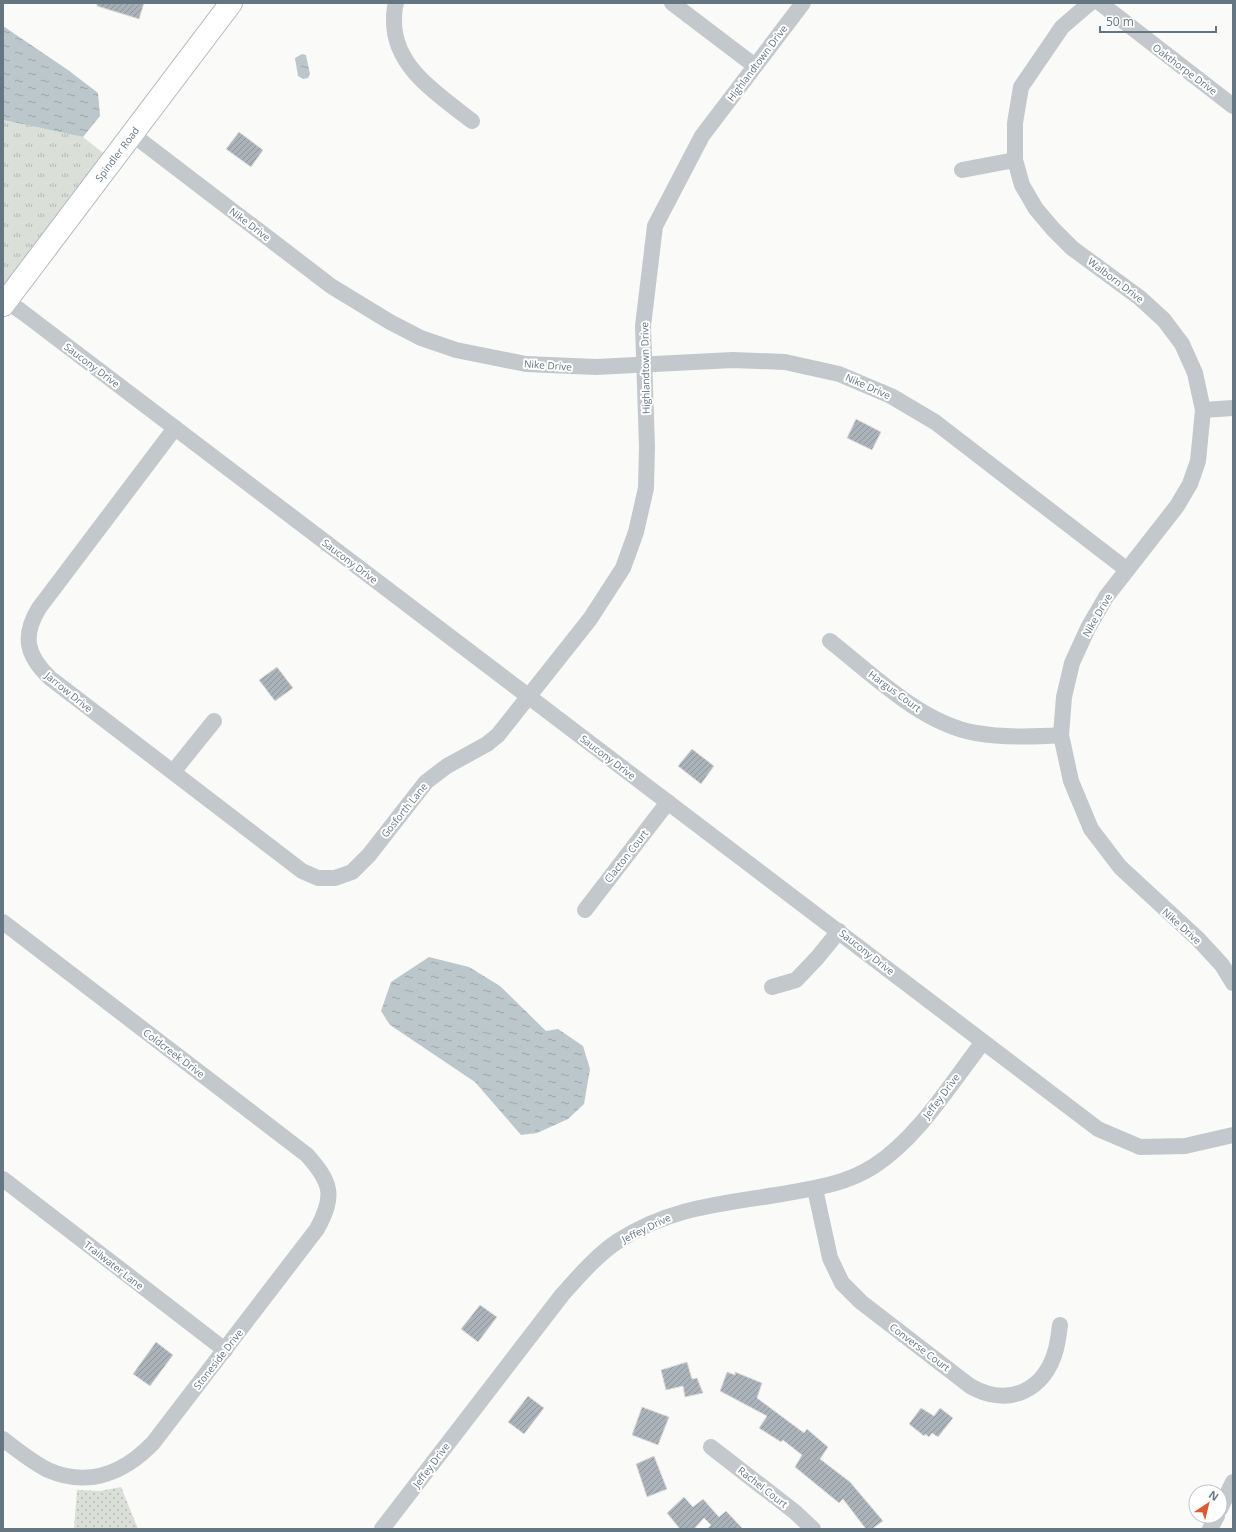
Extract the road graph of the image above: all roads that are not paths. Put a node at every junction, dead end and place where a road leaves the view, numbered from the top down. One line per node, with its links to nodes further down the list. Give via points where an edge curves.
1 (231, 3): 10 (street, Spindler Road)
2 (396, 3): 9 (street, via 394,29 400,52 414,72 430,88)
3 (672, 3): 7 (street)
4 (803, 3): 7 (street, Highlandtown Drive)
5 (1090, 3): 11 (street, Walborn Drive, via 1062,27 1021,87 1015,123)
6 (1100, 3): 8 (street, Oakthorpe Drive)
7 (755, 66): 14 (street, Highlandtown Drive, via 702,136 655,226 643,326)
8 (1233, 106)
9 (472, 121)
10 (132, 134): 13 (street, Spindler Road); 14 (street, Nike Drive, via 331,286 421,338 456,350 526,364 596,367)
11 (1015, 160): 12 (street); 16 (street, Walborn Drive, via 1022,185 1036,209 1053,229 1072,248 1140,298 1164,320 1182,344 1192,366)
12 (962, 170)
13 (4, 303): 17 (street, Saucony Drive, via 21,311)
14 (644, 364): 18 (street, Nike Drive, via 733,360 785,362 839,374 890,396 935,422); 20 (street, Highlandtown Drive, via 646,488 636,532 623,568 600,605)
15 (1233, 408): 16 (street)
16 (1203, 410): 18 (street, Walborn Drive, via 1198,461 1190,484 1177,506)
17 (175, 428): 20 (street, Saucony Drive); 23 (street, Jarrow Drive, via 39,608 32,620 28,642 37,665 50,678)
18 (1126, 569): 22 (street, Nike Drive, via 1088,628 1072,663 1064,697)
19 (830, 641): 22 (street, Hargus Court, via 914,707 944,723 975,733 1022,737)
20 (529, 697): 24 (street, Saucony Drive); 25 (street, Gosforth Lane, via 498,736 447,766 426,782 361,864 352,872)
21 (214, 721): 23 (street)
22 (1061, 735): 29 (street, Nike Drive, via 1071,781 1090,829 1120,867 1198,939 1222,965)
23 (173, 772): 25 (street, Jarrow Drive, via 302,871 318,878)
24 (668, 802): 26 (street, Clacton Court); 28 (street, Saucony Drive)
25 (335, 878)
26 (585, 910)
27 (3, 922): 35 (street, Coldcreek Drive, via 307,1155 323,1173)
28 (839, 931): 30 (street, via 796,980); 31 (street, Saucony Drive)
29 (1233, 983)
30 (772, 987)
31 (983, 1042): 32 (street, Saucony Drive, via 1098,1129 1140,1147 1185,1146); 34 (street, Jeffey Drive, via 921,1122 897,1148 874,1166 848,1179)
32 (1233, 1134)
33 (3, 1179): 37 (street, Trailwater Lane)
34 (814, 1188): 36 (street, Converse Court, via 830,1258 835,1271 850,1293 983,1393 1010,1396 1034,1386 1044,1374 1056,1350); 42 (street, Jeffey Drive, via 698,1207 648,1224 618,1241 589,1266 562,1295)
35 (328, 1195): 37 (street, Stoneside Drive, via 325,1214 317,1229)
36 (1060, 1324)
37 (225, 1350): 38 (street, Stoneside Drive, via 153,1443 137,1459 117,1470 96,1478 72,1476 49,1470 29,1459)
38 (3, 1439)
39 (711, 1447): 43 (street, Rachel Court)
40 (1233, 1482): 41 (street)
41 (1228, 1492)
42 (382, 1529)
43 (813, 1529)

